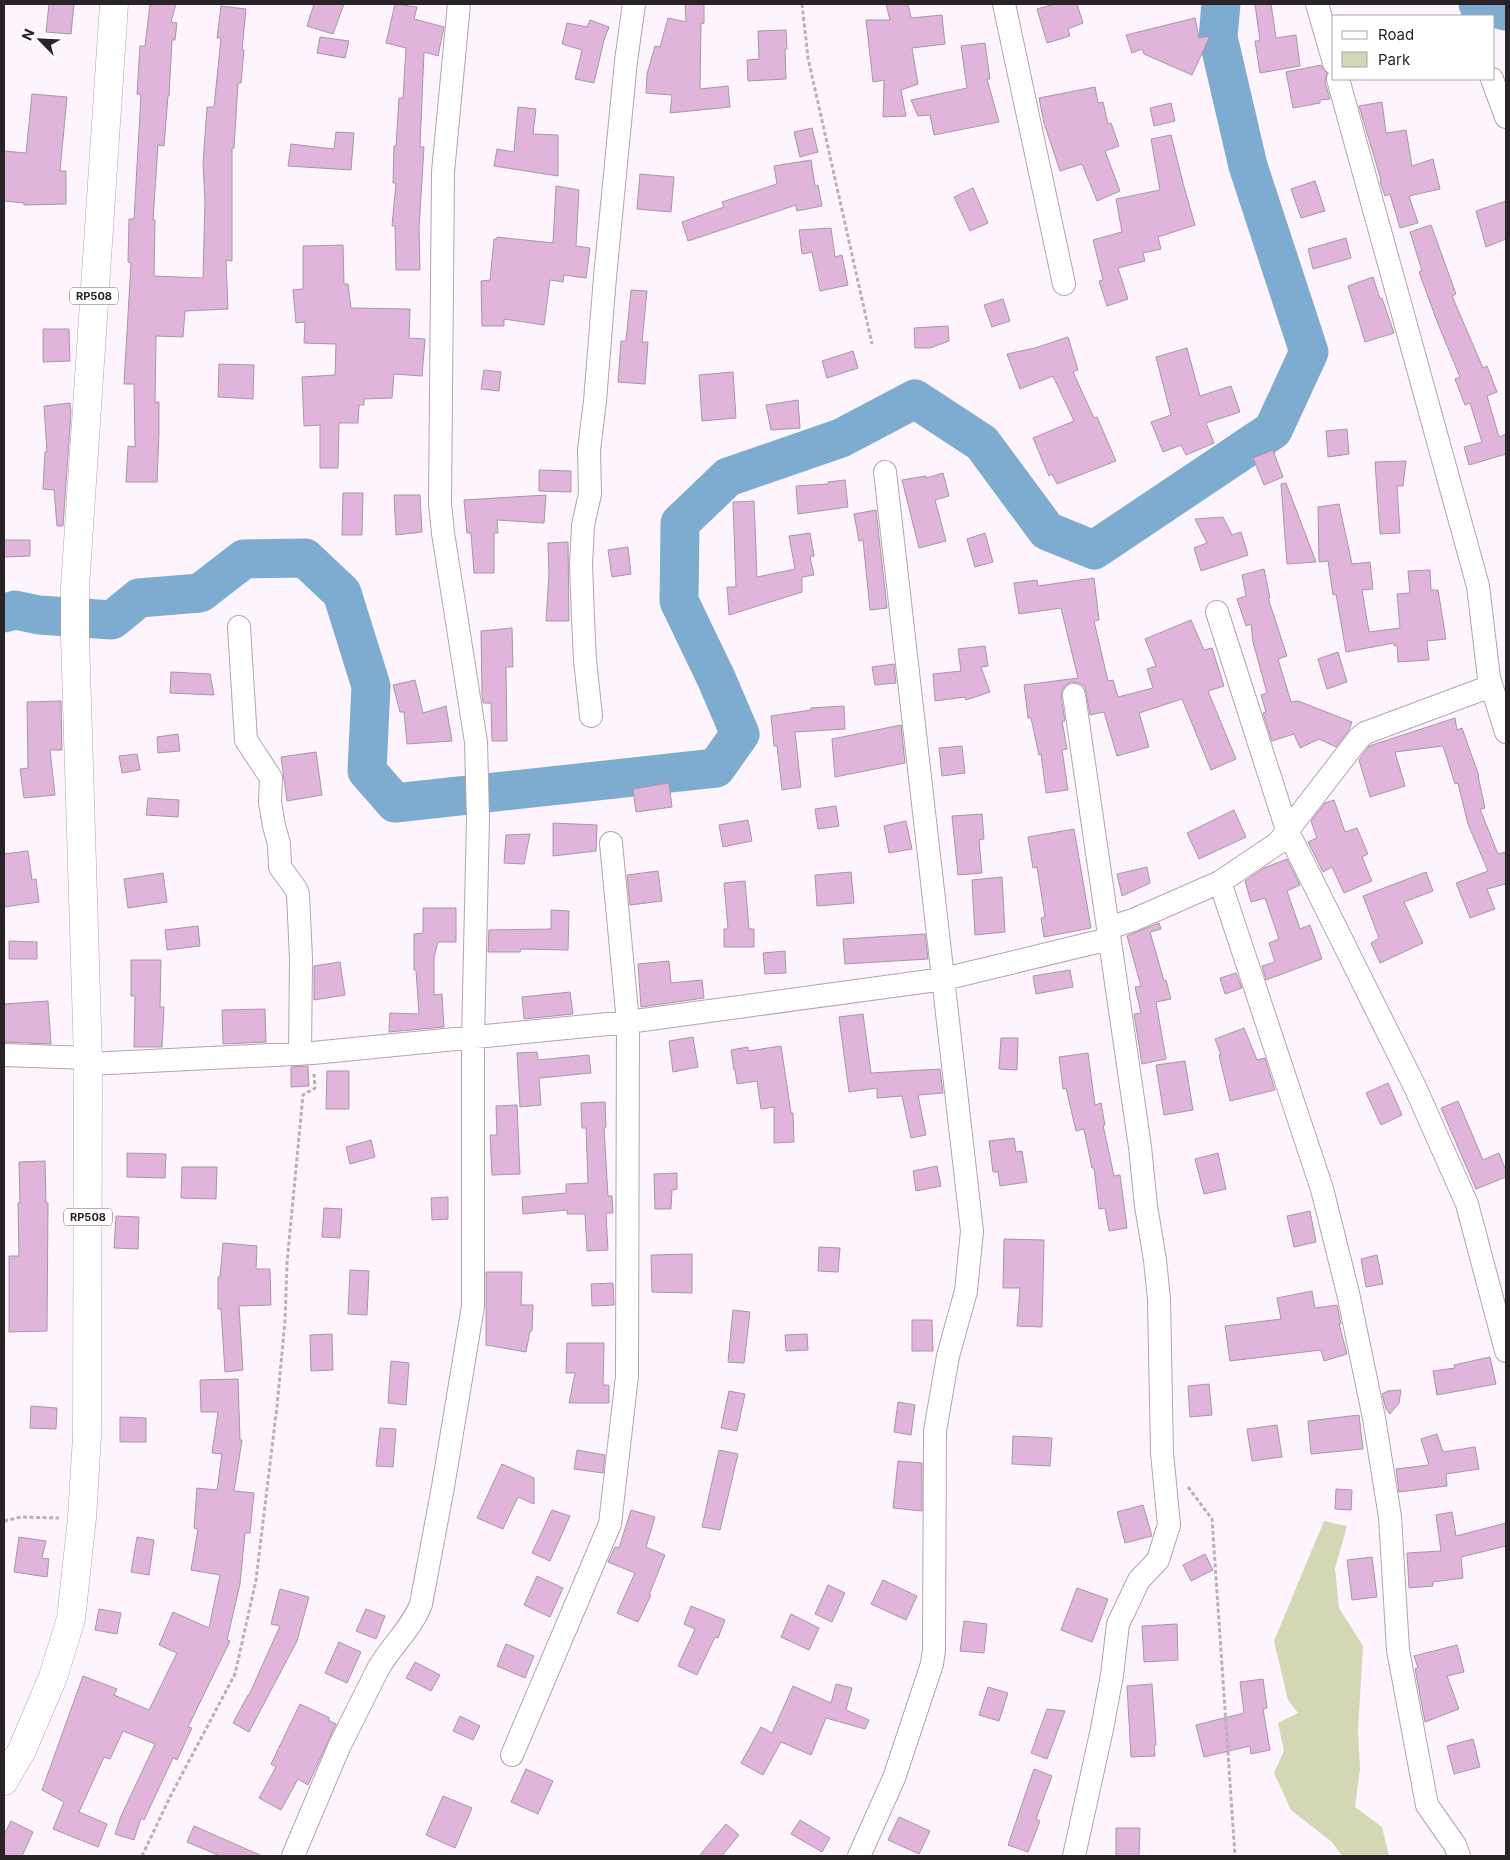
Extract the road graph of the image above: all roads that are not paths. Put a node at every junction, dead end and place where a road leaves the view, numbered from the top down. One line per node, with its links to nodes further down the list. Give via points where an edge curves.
1 (114, 4): 27 (main road, RP508, via 75,587)
2 (458, 4): 24 (street, via 443,172 440,504 476,742 478,819)
3 (634, 4): 16 (street, via 589,450 590,494 583,525 585,660)
4 (1004, 4): 10 (street)
5 (1317, 4): 6 (street)
6 (1332, 56)
7 (1338, 80): 14 (street, via 1478,586)
8 (1492, 80): 9 (street)
9 (1506, 117)
10 (1064, 284)
11 (886, 472): 22 (street)
12 (1217, 612): 18 (street)
13 (239, 627): 25 (street, via 246,740 271,778 270,802 279,844 280,868 298,894)
14 (1491, 686): 17 (street); 18 (street, via 1365,733)
15 (1074, 695): 21 (street)
16 (591, 716)
17 (1506, 732)
18 (1287, 830): 20 (street, via 1278,843); 28 (street, via 1415,1087 1467,1204)
19 (611, 843): 23 (street)
20 (1220, 882): 21 (street); 34 (street, via 1322,1190 1348,1293 1374,1418 1390,1517 1398,1650 1427,1805)
21 (1108, 934): 22 (street); 33 (street, via 1155,1260 1159,1299 1162,1453 1169,1525 1158,1560 1140,1580 1118,1624 1102,1729)
22 (944, 979): 23 (street); 32 (street, via 972,1231 966,1291 948,1356 935,1431 934,1650 894,1778)
23 (628, 1022): 24 (street); 29 (street, via 627,1376 611,1519)
24 (473, 1039): 25 (street); 31 (street, via 473,1306 420,1604 415,1618 384,1658 339,1747)
25 (306, 1054): 27 (street)
26 (4, 1056): 27 (street)
27 (88, 1061): 30 (main road, RP508, via 88,1390 82,1518 70,1619 53,1677 22,1750)
28 (1506, 1351)
29 (512, 1755)
30 (4, 1781)
31 (292, 1856)
32 (859, 1856)
33 (1074, 1856)
34 (1459, 1856)

